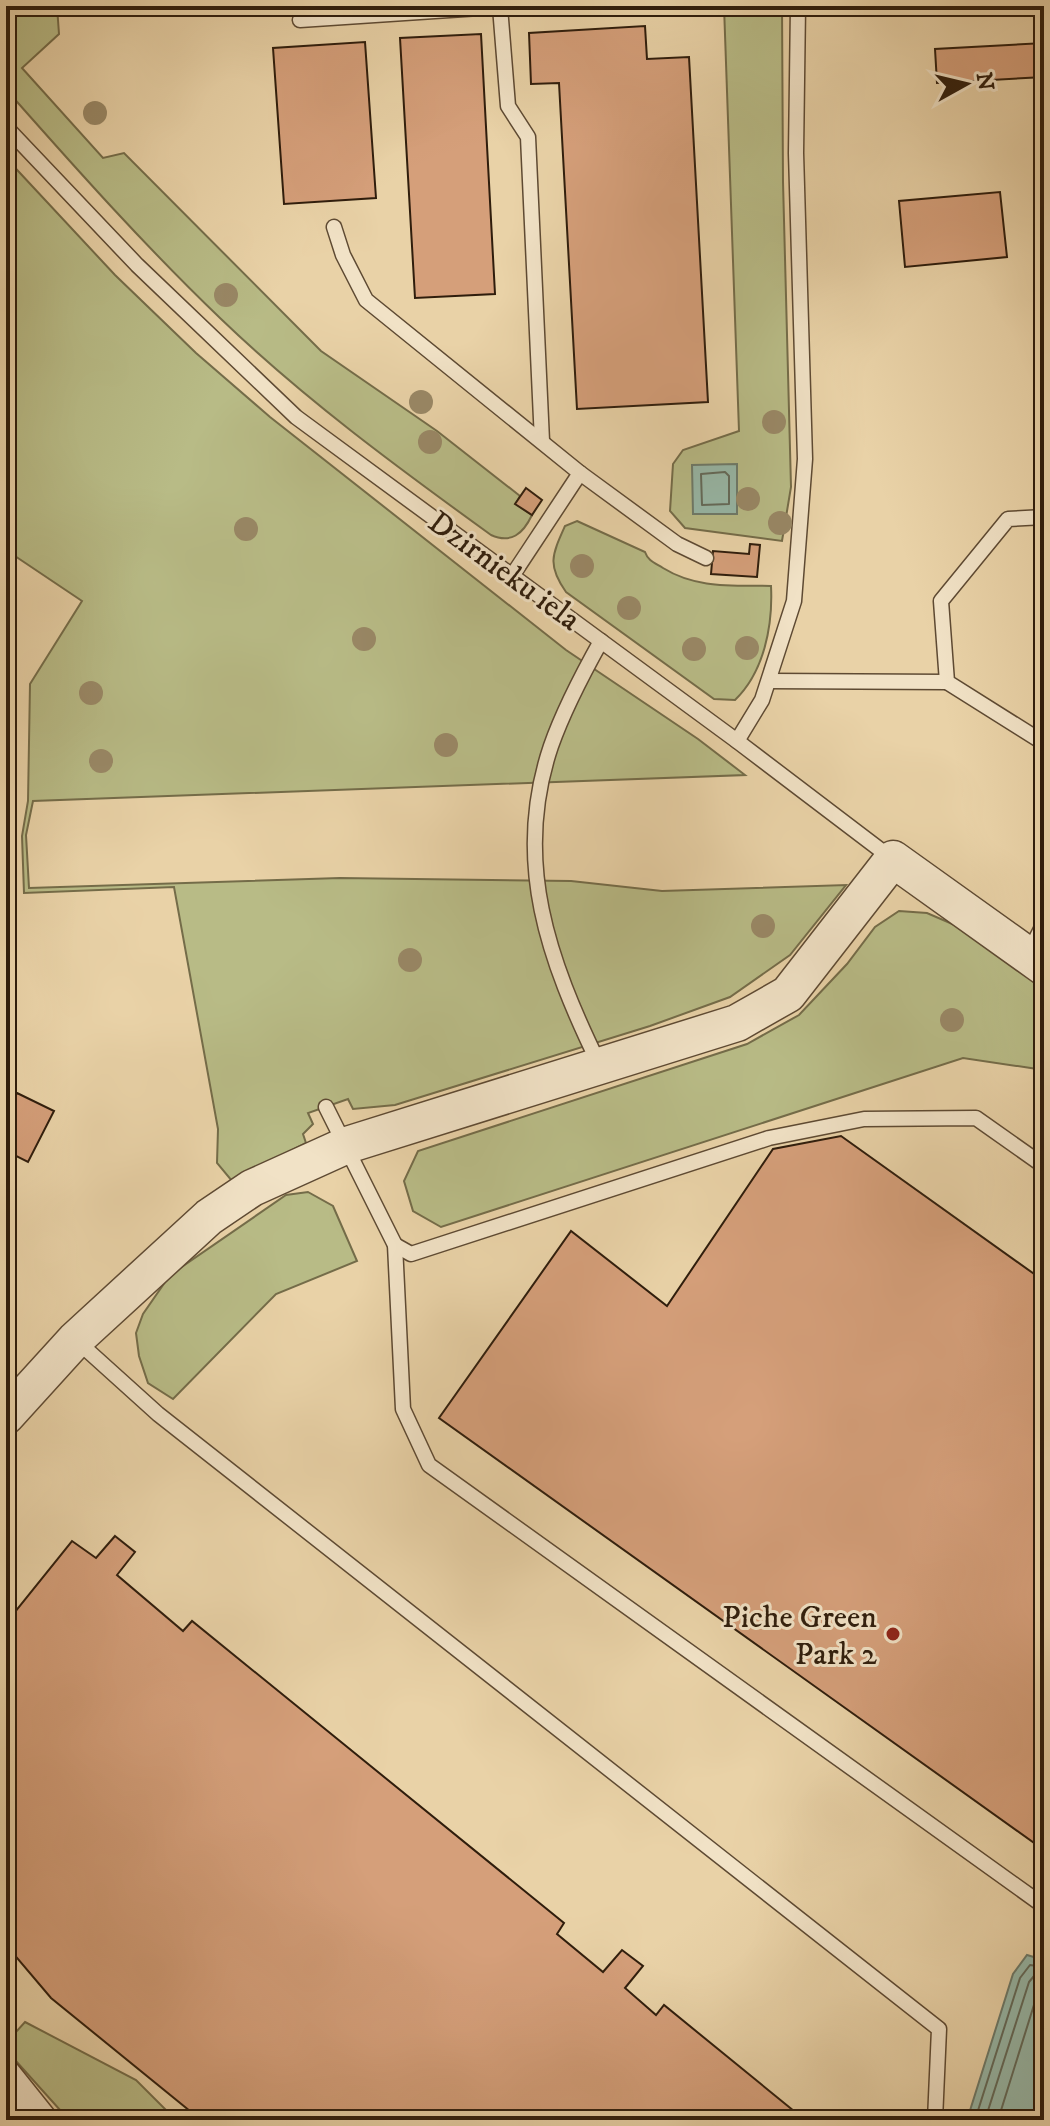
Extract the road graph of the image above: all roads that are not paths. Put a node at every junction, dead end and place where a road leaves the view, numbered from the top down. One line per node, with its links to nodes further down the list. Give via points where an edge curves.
1 (511, 6): 3 (lane)
2 (798, 6): 13 (lane, via 796,153 805,459 794,601)
3 (500, 7): 4 (lane); 7 (lane, via 508,106 528,137)
4 (300, 20)
5 (6, 127): 11 (lane, Dzirnieku iela, via 137,265 296,417)
6 (334, 227): 7 (lane, via 366,300)
7 (542, 441): 8 (lane)
8 (580, 473): 10 (lane, via 677,544); 11 (lane)
9 (1044, 517): 14 (lane, via 1008,519 941,601)
10 (706, 558)
11 (512, 576): 12 (lane, Dzirnieku iela)
12 (601, 641): 15 (lane, Dzirnieku iela); 20 (lane, via 550,748 533,861 548,943)
13 (769, 681): 14 (lane); 15 (lane)
14 (947, 682): 16 (lane)
15 (737, 741): 17 (lane, Dzirnieku iela)
16 (1044, 743)
17 (893, 859): 19 (street, Dzirnieku iela); 20 (street, via 788,994 737,1023)
18 (1044, 923): 19 (lane)
19 (1036, 961)
20 (600, 1066): 22 (street)
21 (326, 1107): 22 (lane)
22 (347, 1145): 24 (lane); 25 (street, via 252,1188 209,1217)
23 (1044, 1166): 24 (lane, via 976,1118 864,1119 769,1138 411,1254)
24 (395, 1245): 27 (lane, via 403,1409 429,1465)
25 (75, 1340): 26 (street); 30 (lane, via 158,1414 939,2029)
26 (6, 1416)
27 (1044, 1906)
28 (6, 2075): 29 (street)
29 (42, 2120)
30 (935, 2120)

